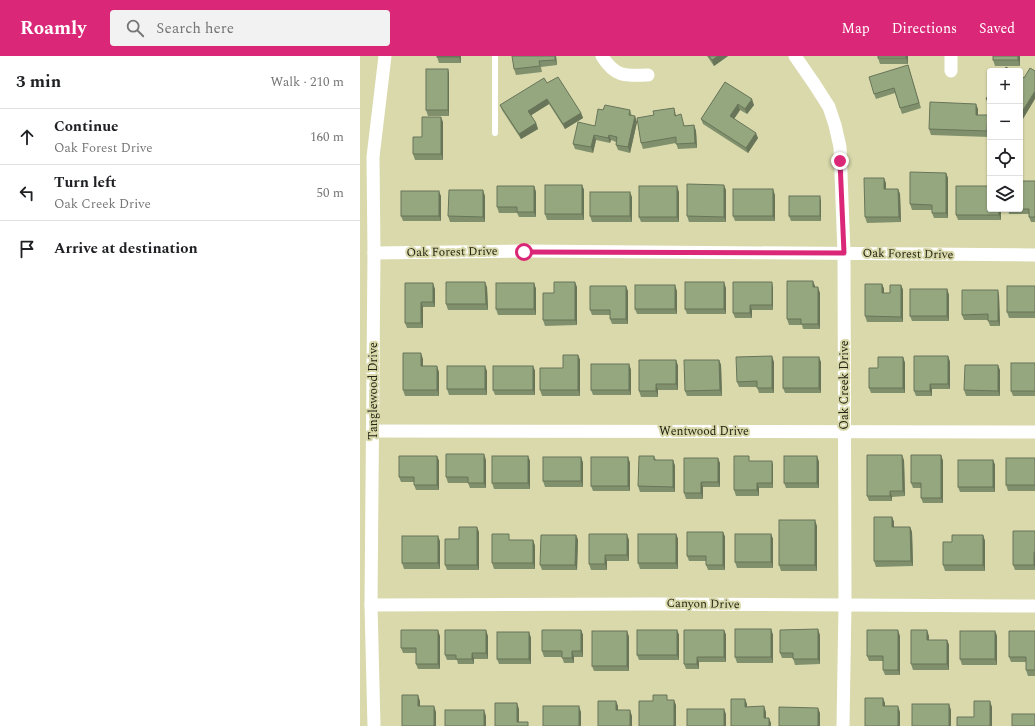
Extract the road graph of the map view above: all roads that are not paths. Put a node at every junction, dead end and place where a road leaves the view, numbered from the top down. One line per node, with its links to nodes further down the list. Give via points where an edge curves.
1 (385, 56): 9 (street, Tanglewood Drive, via 373,158)
2 (495, 56): 8 (lane)
3 (602, 56): 7 (street, via 609,66 620,74)
4 (795, 56): 10 (street, Oak Creek Drive, via 829,107 835,125 840,147)
5 (951, 56): 6 (street)
6 (951, 71)
7 (648, 75)
8 (496, 133)
9 (374, 253): 10 (street, Oak Forest Drive); 12 (street, Tanglewood Drive)
10 (844, 253): 11 (street, Oak Forest Drive); 13 (street, Oak Creek Drive)
11 (1035, 256)
12 (373, 431): 13 (street, Wentwood Drive); 15 (street, Tanglewood Drive)
13 (844, 431): 14 (street, Wentwood Drive); 16 (street, Oak Creek Drive)
14 (1035, 432)
15 (371, 605): 16 (street, Canyon Drive); 18 (street, Tanglewood Drive)
16 (845, 606): 17 (street, Canyon Drive); 19 (street, Oak Creek Drive)
17 (1035, 606)
18 (374, 726)
19 (843, 726)

